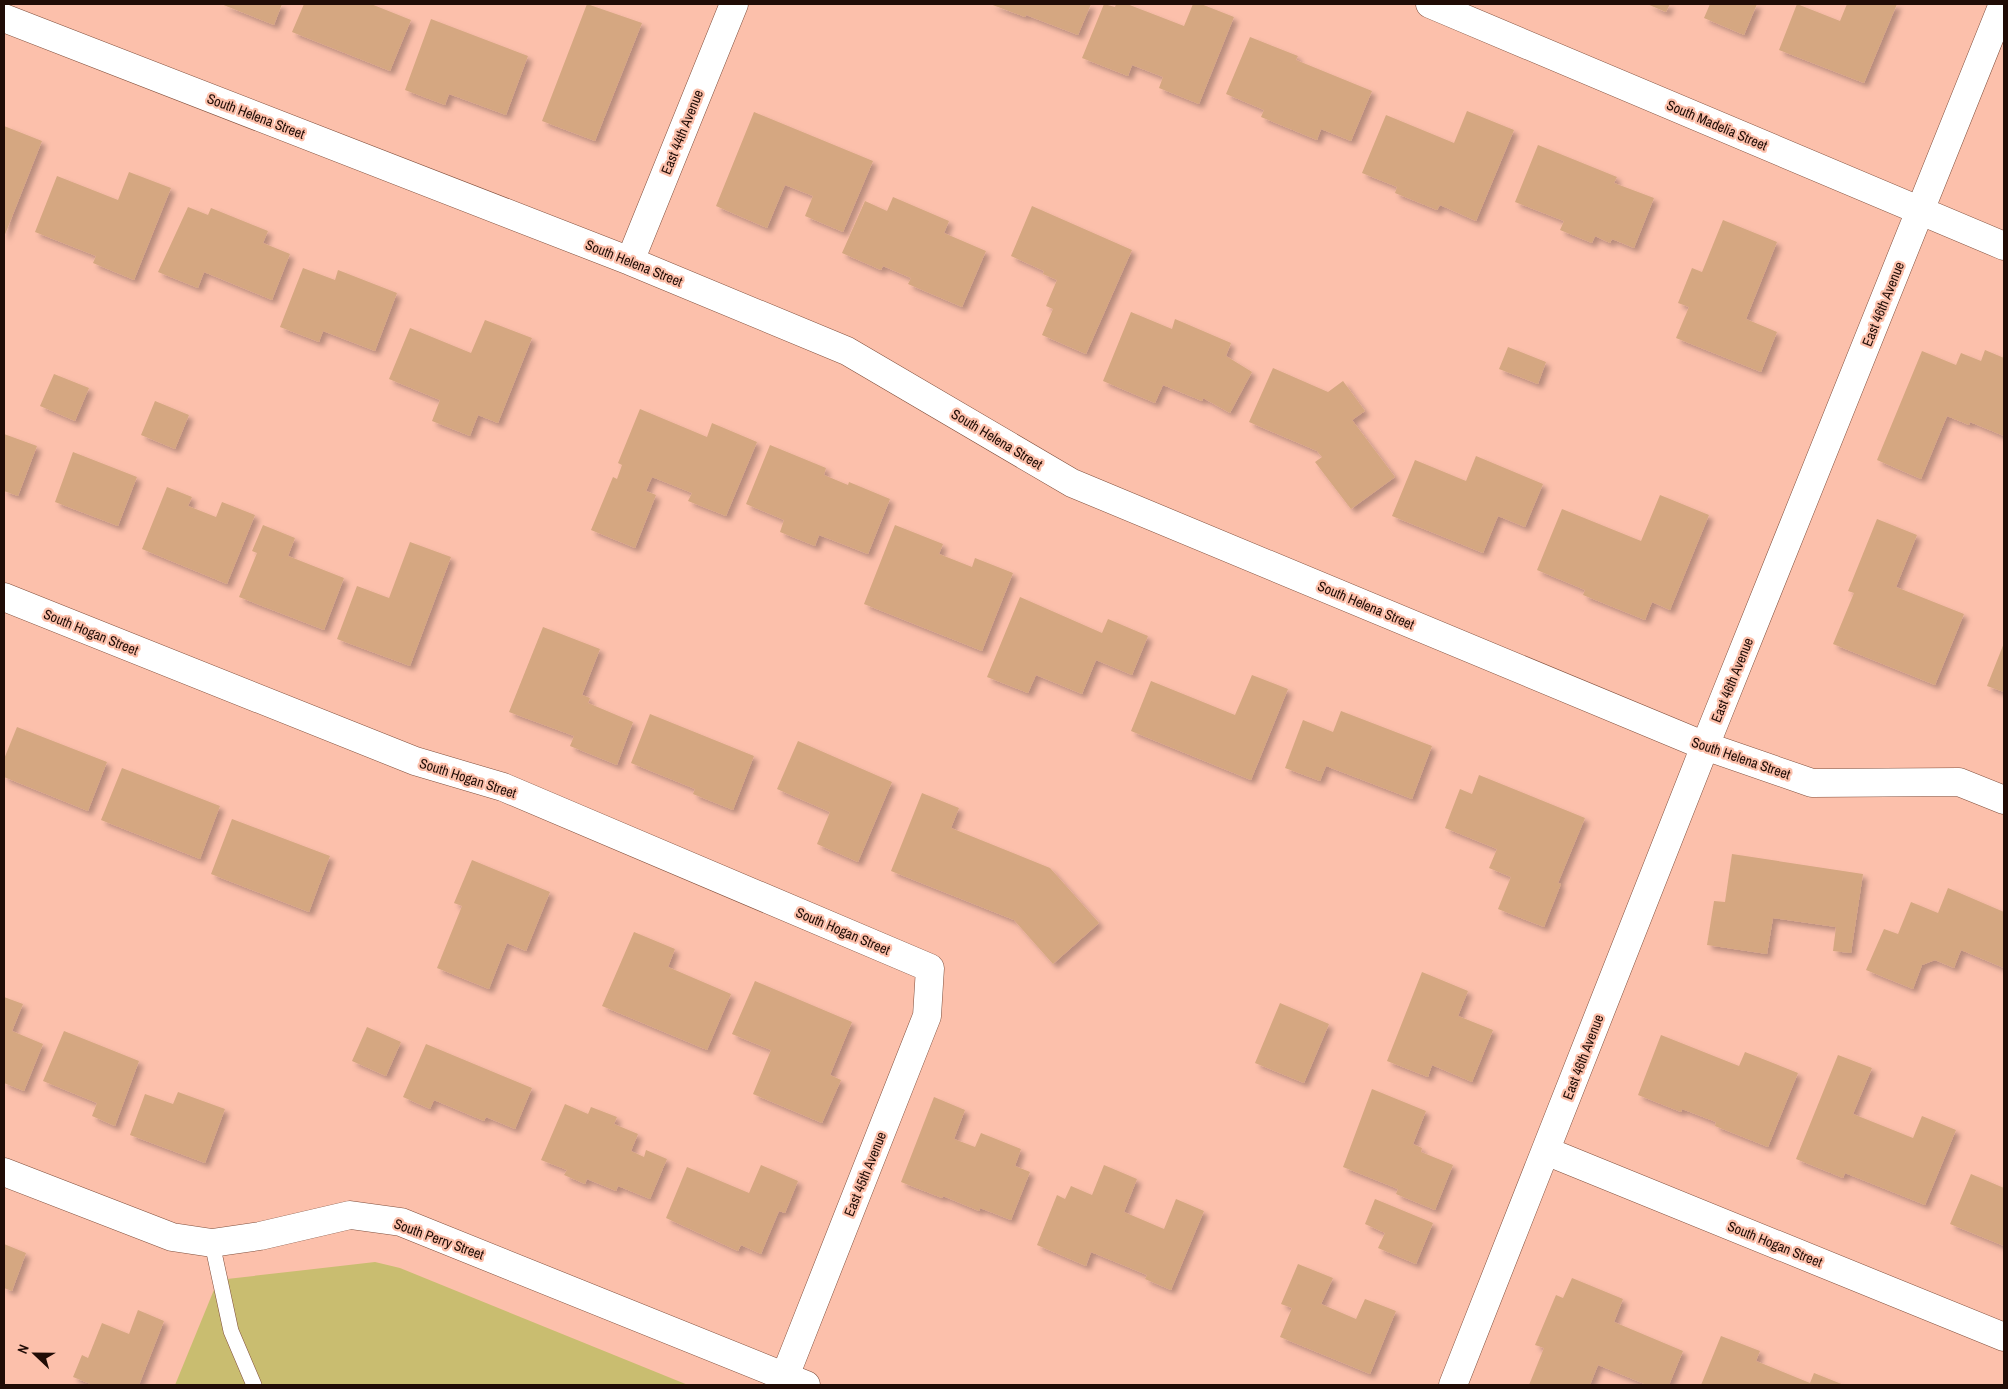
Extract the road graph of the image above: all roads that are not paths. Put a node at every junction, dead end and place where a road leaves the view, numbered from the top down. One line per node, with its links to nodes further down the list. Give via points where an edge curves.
1 (734, 4): 7 (street, East 44th Avenue)
2 (1430, 4): 5 (street, South Madelia Street)
3 (2003, 4): 5 (street, East 46th Avenue)
4 (4, 18): 7 (street, South Helena Street)
5 (1921, 210): 6 (street, South Madelia Street); 9 (street, East 46th Avenue)
6 (2004, 246)
7 (630, 261): 9 (street, South Helena Street, via 847,351 1072,483)
8 (4, 597): 11 (street, South Hogan Street, via 415,761 503,787)
9 (1705, 746): 10 (street, South Helena Street, via 1812,783 1958,782); 12 (street, East 46th Avenue)
10 (2004, 800)
11 (930, 968): 16 (street, East 45th Avenue, via 927,1016)
12 (1546, 1151): 15 (street, South Hogan Street); 18 (street, East 46th Avenue)
13 (4, 1172): 14 (street, South Perry Street, via 172,1237)
14 (212, 1243): 16 (street, South Perry Street, via 260,1236 350,1215 401,1222); 17 (lane, via 231,1331)
15 (2004, 1337)
16 (795, 1381)
17 (254, 1385)
18 (1453, 1385)

